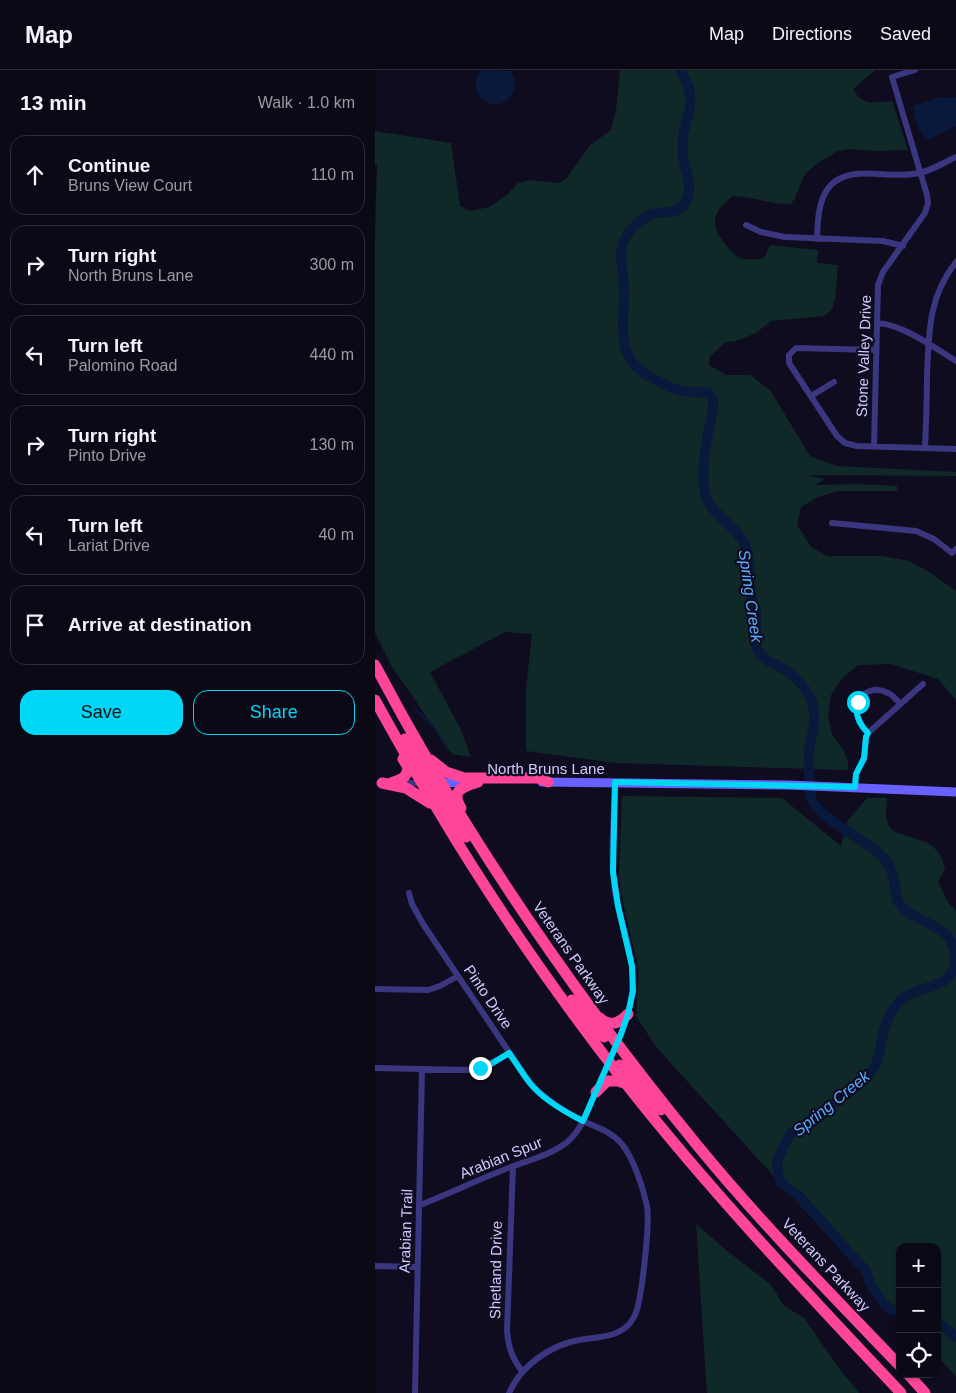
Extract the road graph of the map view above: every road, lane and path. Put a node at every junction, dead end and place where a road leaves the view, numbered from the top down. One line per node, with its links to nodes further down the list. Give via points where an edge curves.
1 (915, 70): 3 (street, Stone Valley Drive, via 893,77)
2 (956, 157): 3 (street)
3 (921, 173): 5 (street, via 856,174 842,178 824,195); 6 (street, Stone Valley Drive, via 927,209)
4 (746, 225): 5 (street, via 775,235)
5 (817, 239): 6 (street, via 883,241)
6 (903, 246): 8 (street, Stone Valley Drive, via 880,278)
7 (956, 262): 9 (street, via 935,302)
8 (877, 323): 9 (street, via 902,330); 10 (street, Stone Valley Drive)
9 (928, 344): 11 (street); 15 (street)
10 (876, 350): 13 (street, via 796,348 786,354); 14 (street, Stone Valley Drive)
11 (956, 361)
12 (834, 382): 13 (street)
13 (811, 396): 14 (street, via 843,442)
14 (874, 446): 15 (street)
15 (925, 448): 16 (street)
16 (956, 449)
17 (832, 522): 18 (street, via 916,531)
18 (955, 553)
19 (375, 665): 26 (highway, Veterans Parkway)
20 (923, 684): 23 (street)
21 (375, 691): 32 (highway, via 426,772)
22 (375, 700): 31 (highway)
23 (900, 704): 25 (street); 25 (street, via 883,691 872,691 862,697 856,713)
24 (375, 709): 30 (highway, via 408,767 405,777)
25 (868, 733): 33 (street)
26 (424, 754): 28 (highway, via 443,770 464,778 538,778); 32 (highway, Veterans Parkway)
27 (478, 782): 28 (main road, North Bruns Lane); 32 (main road, North Bruns Lane); 36 (highway, via 461,789 457,798)
28 (548, 782): 29 (main road, North Bruns Lane)
29 (615, 782): 33 (main road, North Bruns Lane); 43 (street, Arabian Spur, via 613,872 632,966 633,991)
30 (383, 783): 31 (street, North Bruns Lane); 35 (highway, via 414,791)
31 (422, 783): 32 (main road, North Bruns Lane); 35 (highway); 37 (highway, via 432,788)
32 (441, 783): 36 (highway, Veterans Parkway)
33 (855, 787): 34 (main road, North Bruns Lane)
34 (956, 792)
35 (436, 808): 39 (highway)
36 (501, 879): 37 (highway, Veterans Parkway)
37 (509, 891): 42 (highway, Veterans Parkway)
38 (409, 893): 40 (street, Pinto Drive, via 416,913)
39 (516, 931): 44 (highway, via 601,1035); 46 (highway)
40 (458, 976): 41 (street, via 428,990); 45 (street, Pinto Drive)
41 (375, 989)
42 (593, 1012): 43 (highway, via 613,1024); 44 (highway, Veterans Parkway)
43 (628, 1014): 44 (street, Arabian Spur)
44 (617, 1044): 46 (street, Arabian Spur); 52 (highway, Veterans Parkway)
45 (509, 1053): 48 (street, via 480,1068); 51 (street, Pinto Drive, via 538,1092)
46 (609, 1060): 49 (highway); 50 (street, Arabian Spur); 52 (highway, via 624,1068 686,1138)
47 (375, 1068): 48 (street)
48 (422, 1069): 54 (street, Arabian Trail)
49 (627, 1084): 50 (highway, via 607,1081); 62 (highway, via 721,1199)
50 (596, 1092): 51 (street, Arabian Spur)
51 (583, 1121): 53 (street, Arabian Spur, via 561,1147); 58 (street, Pinto Drive, via 606,1131 621,1143 643,1191 648,1218 637,1309 620,1331 568,1342 549,1351)
52 (710, 1159): 57 (highway, Veterans Parkway)
53 (513, 1166): 54 (street, Arabian Spur); 58 (street, Shetland Drive, via 507,1343)
54 (420, 1205): 56 (street, Arabian Trail)
55 (375, 1266): 56 (street)
56 (417, 1267): 60 (street, Arabian Trail)
57 (896, 1362)
58 (522, 1371): 61 (street)
59 (911, 1378): 63 (highway)
60 (415, 1393)
61 (509, 1393)
62 (901, 1393)
63 (925, 1393)

